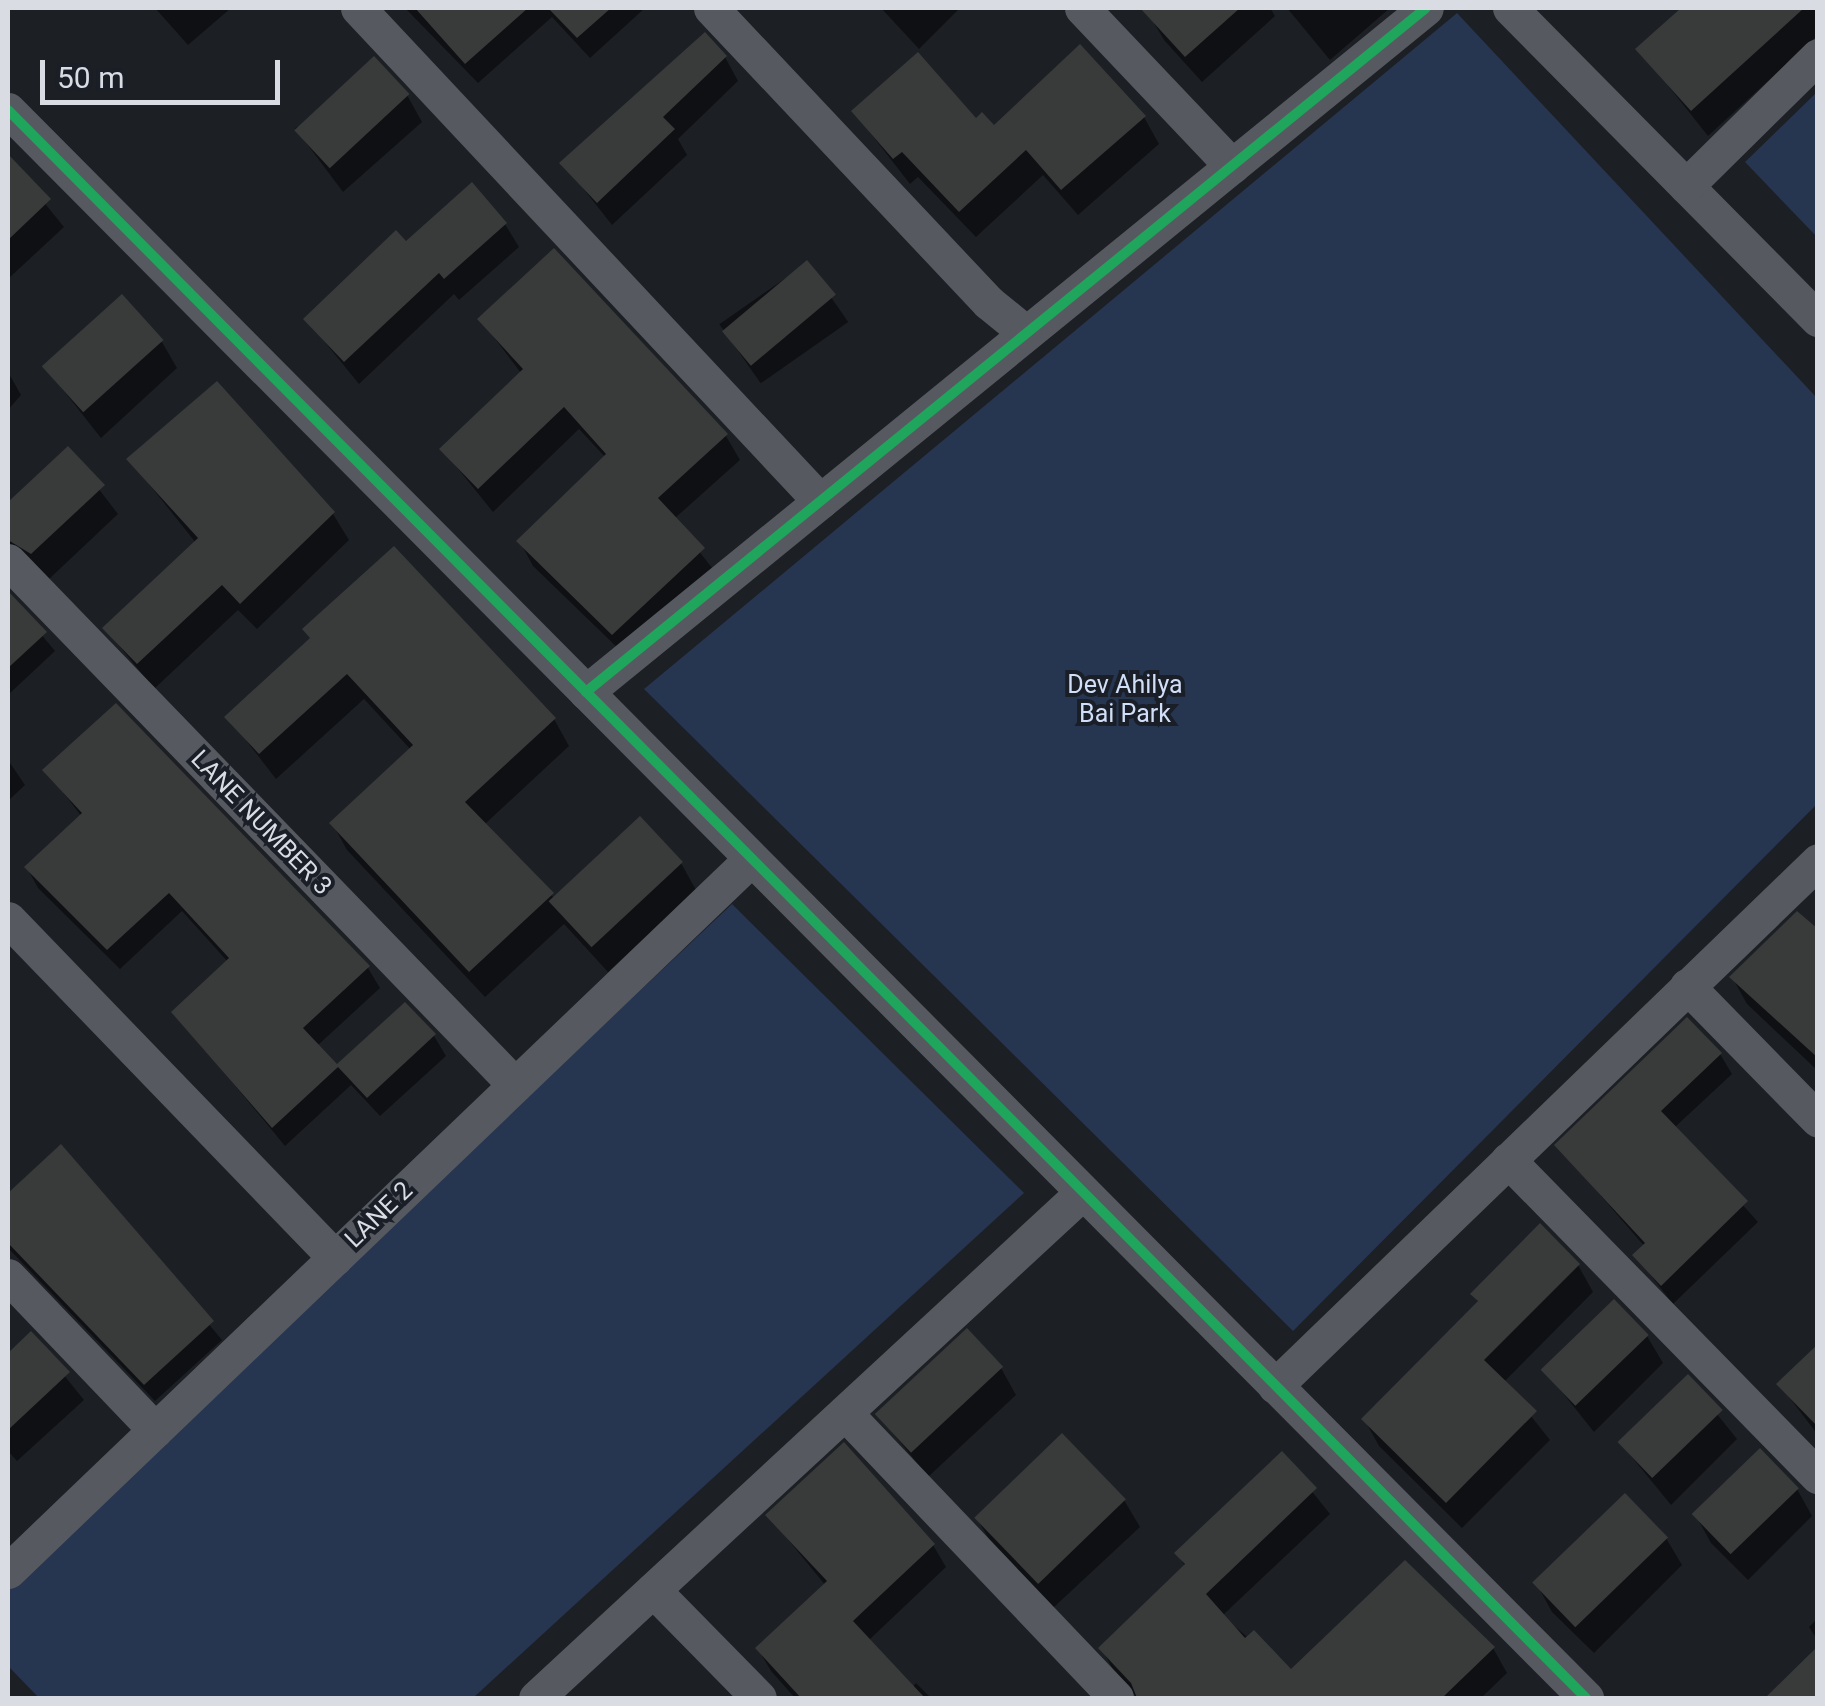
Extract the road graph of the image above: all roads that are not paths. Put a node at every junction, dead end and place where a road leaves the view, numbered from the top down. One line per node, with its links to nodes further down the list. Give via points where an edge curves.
1 (358, 8): 12 (street)
2 (711, 8): 11 (street, via 988,302)
3 (1082, 8): 8 (street)
4 (1426, 8): 8 (street)
5 (1510, 8): 9 (street)
6 (1818, 56): 9 (street)
7 (8, 110): 14 (street)
8 (1232, 166): 11 (street)
9 (1686, 186): 10 (street)
10 (1818, 319)
11 (1026, 333): 12 (street)
12 (820, 501): 14 (street)
13 (8, 561): 19 (street, LANE NUMBER 3)
14 (586, 692): 15 (street)
15 (751, 858): 19 (street, LANE 2); 22 (street)
16 (1818, 861): 18 (street)
17 (8, 918): 23 (street)
18 (1687, 986): 20 (street); 21 (street)
19 (515, 1085): 23 (street, LANE 2)
20 (1818, 1120)
21 (1508, 1160): 25 (street); 28 (street)
22 (1083, 1192): 25 (street); 26 (street)
23 (335, 1258): 27 (street, LANE 2)
24 (8, 1276): 27 (street)
25 (1275, 1386): 34 (street)
26 (845, 1412): 30 (street); 33 (street)
27 (155, 1430): 29 (street, LANE 2)
28 (1818, 1478)
29 (8, 1571)
30 (654, 1590): 31 (street); 32 (street)
31 (536, 1698)
32 (760, 1698)
33 (1116, 1698)
34 (1586, 1698)

